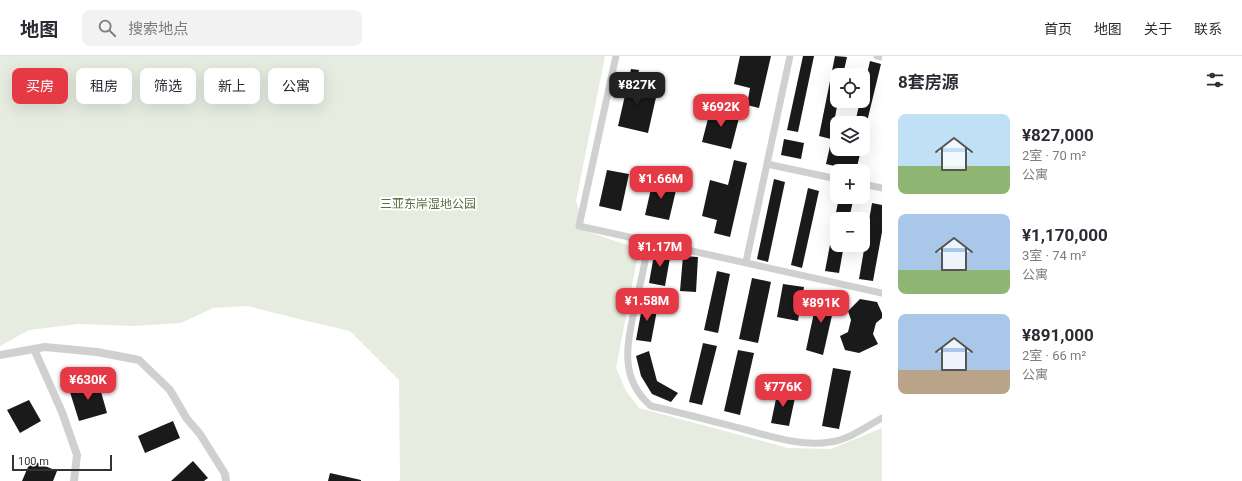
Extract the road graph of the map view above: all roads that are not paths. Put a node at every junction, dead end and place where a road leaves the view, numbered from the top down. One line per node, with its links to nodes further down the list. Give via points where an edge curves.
1 (616, 56): 9 (street, via 579,226)
2 (790, 56): 5 (street)
3 (877, 56): 4 (street)
4 (882, 57)
5 (767, 164): 6 (street); 10 (street)
6 (830, 178)
7 (870, 185): 8 (street)
8 (882, 188)
9 (649, 242): 10 (street); 14 (street, via 628,342 628,360 634,383 651,406 767,435 816,444 850,436)
10 (746, 262): 11 (street)
11 (882, 293)
12 (34, 349): 13 (street); 15 (street, via 62,412 77,455); 16 (street, via 97,352 139,360 170,390 225,474)
13 (0, 356)
14 (882, 418)
15 (74, 481)
16 (226, 481)

